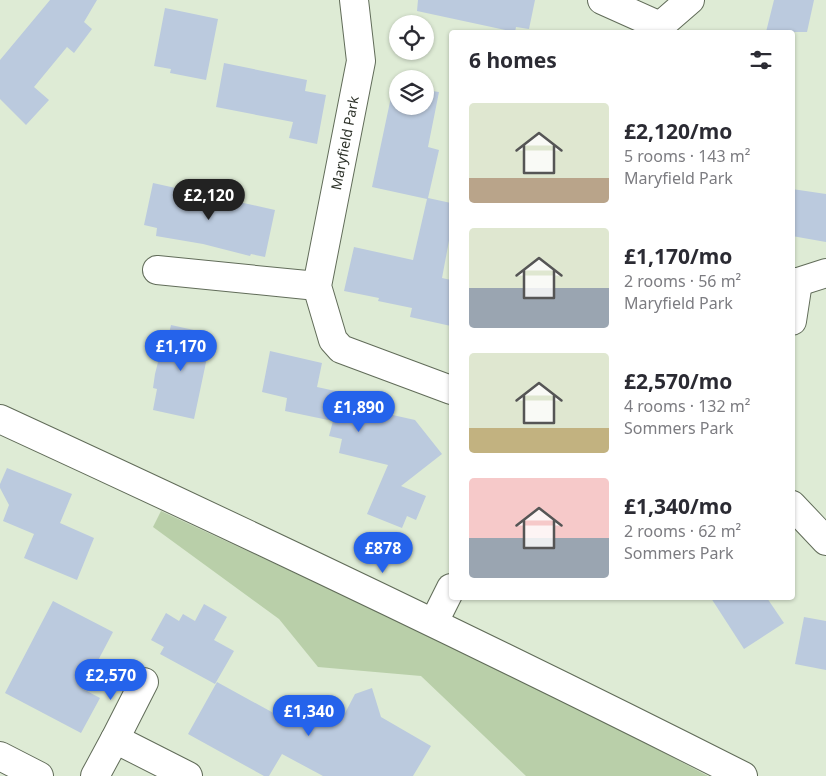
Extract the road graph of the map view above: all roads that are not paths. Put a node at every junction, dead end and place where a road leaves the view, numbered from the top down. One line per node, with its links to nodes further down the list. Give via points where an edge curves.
1 (354, 0): 8 (street, Maryfield Park, via 361,61)
2 (602, 0): 4 (street)
3 (690, 0): 4 (street)
4 (660, 29)
5 (157, 270): 8 (street)
6 (826, 273): 7 (street)
7 (795, 282)
8 (317, 286): 9 (street, Maryfield Park, via 333,340 341,349)
9 (449, 389)
10 (0, 419): 14 (street)
11 (795, 508): 12 (street)
12 (826, 541)
13 (449, 592): 14 (street)
14 (434, 622): 21 (street)
15 (144, 682): 16 (street)
16 (115, 739): 19 (street); 20 (street)
17 (0, 756): 18 (street)
18 (39, 776)
19 (95, 776)
20 (188, 776)
21 (743, 776)

